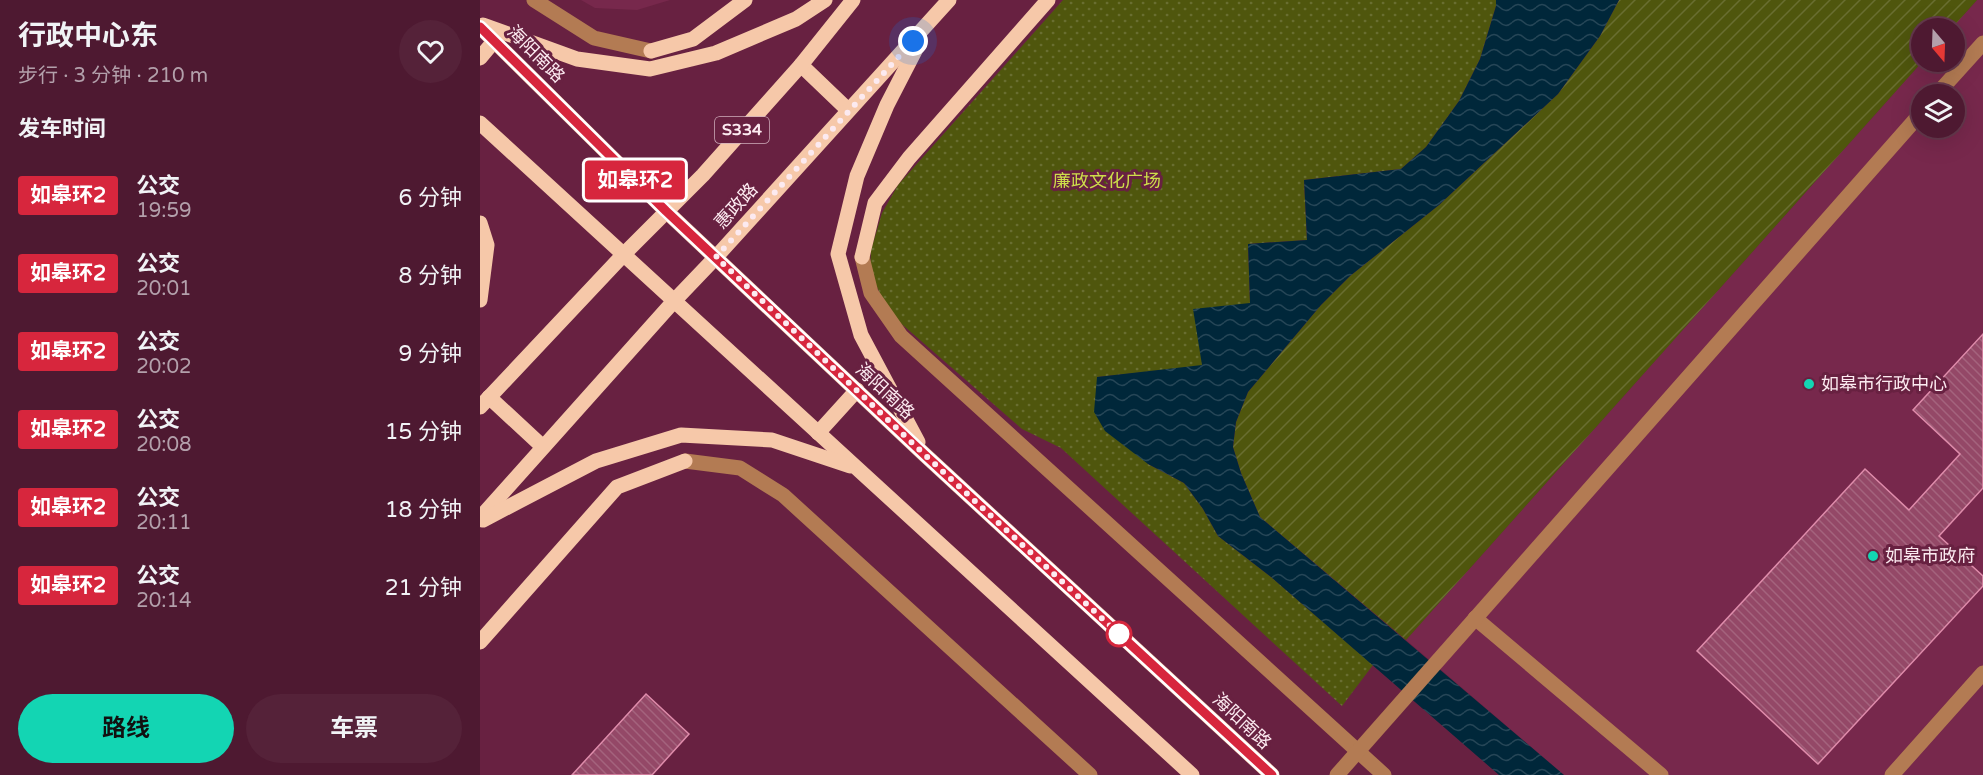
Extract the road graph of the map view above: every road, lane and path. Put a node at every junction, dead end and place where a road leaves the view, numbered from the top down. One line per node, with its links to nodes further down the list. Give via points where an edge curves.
1 (534, 0): 11 (street, via 594,38)
2 (745, 0): 11 (main road, via 693,39)
3 (825, 0): 8 (main road, via 796,19 716,53 650,69 577,59)
4 (853, 0): 13 (main road, S334)
5 (950, 0): 7 (main road, 惠政路)
6 (1048, 0): 22 (main road, via 874,203)
7 (929, 24): 15 (main road, 惠政路); 29 (main road, via 886,105 857,177 838,254 861,335)
8 (480, 26): 9 (main road, 海阳南路)
9 (495, 40): 12 (main road); 18 (main road, 海阳南路)
10 (1983, 43): 14 (street)
11 (651, 51)
12 (480, 57)
13 (801, 65): 15 (main road); 18 (main road, S334)
14 (1946, 84)
15 (849, 110): 21 (main road, 惠政路)
16 (480, 123): 20 (main road)
17 (1911, 124): 33 (street)
18 (666, 211): 20 (main road, S334); 21 (main road, 海阳南路)
19 (480, 223): 23 (main road, via 487,246)
20 (624, 254): 24 (main road); 26 (main road, S334)
21 (716, 257): 24 (main road, 惠政路); 25 (main road, 海阳南路)
22 (862, 257): 36 (street, via 871,293 901,336)
23 (480, 300)
24 (674, 301): 27 (main road); 28 (main road, 惠政路)
25 (857, 390): 27 (main road); 29 (main road, 海阳南路)
26 (484, 402): 28 (main road)
27 (818, 433): 31 (main road)
28 (543, 447): 32 (main road, 惠政路)
29 (925, 455): 39 (main road, 海阳南路)
30 (685, 461): 34 (main road, via 617,487); 37 (street, via 740,468 783,495)
31 (858, 469): 32 (main road, via 772,440 681,435 596,461); 38 (main road)
32 (480, 520)
33 (1475, 618): 36 (street); 42 (street)
34 (480, 642)
35 (1983, 673): 43 (street)
36 (1359, 752): 40 (street); 41 (street)
37 (1090, 775)
38 (1192, 775)
39 (1272, 775)
40 (1337, 775)
41 (1384, 775)
42 (1661, 775)
43 (1892, 775)

